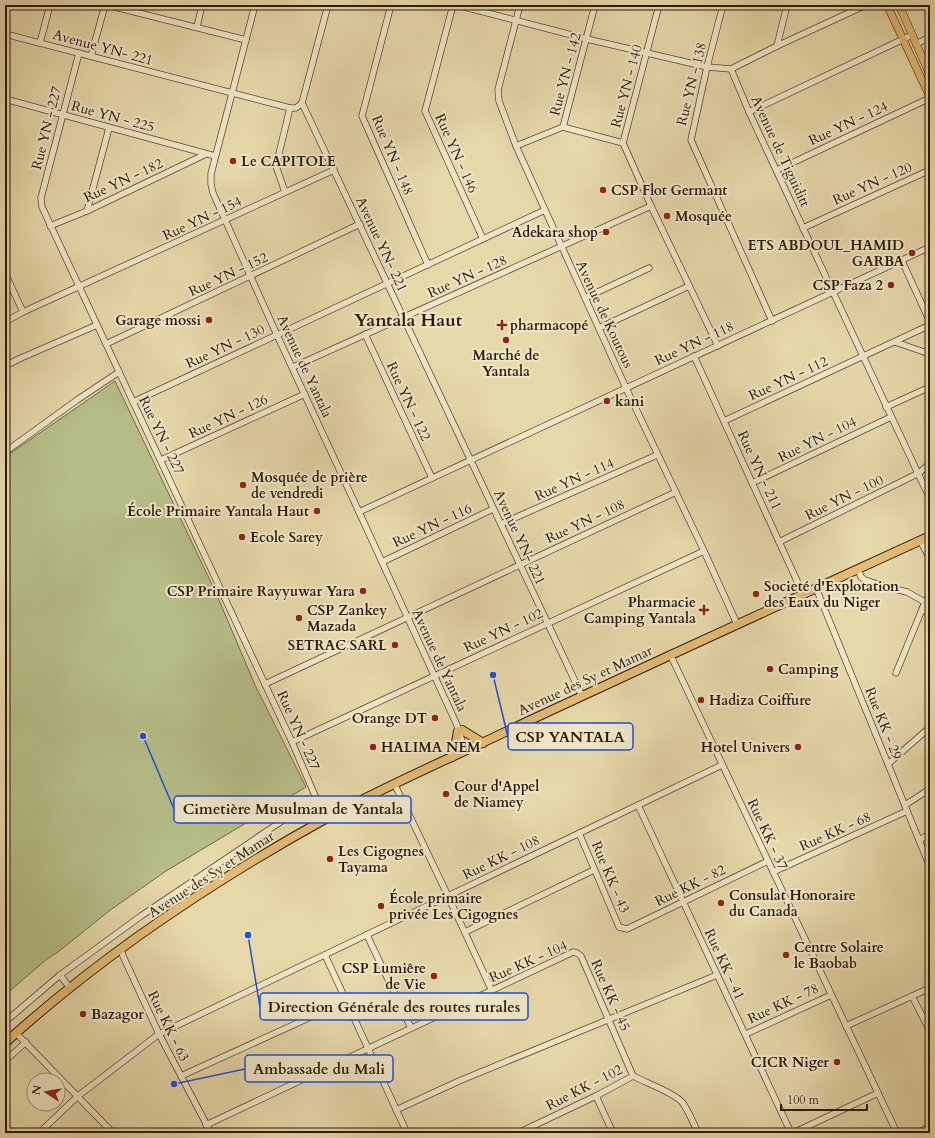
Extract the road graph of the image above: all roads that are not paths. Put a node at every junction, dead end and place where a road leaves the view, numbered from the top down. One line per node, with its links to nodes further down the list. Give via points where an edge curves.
1 (50, 5): 25 (street)
2 (106, 5): 18 (street); 30 (street)
3 (202, 5): 18 (street)
4 (256, 5): 24 (street, Avenue de Yantala)
5 (328, 5): 37 (street)
6 (390, 5): 62 (street, Rue YN - 148, via 362,116)
7 (453, 5): 58 (street, Rue YN - 146, via 425,111)
8 (457, 5): 17 (street)
9 (520, 5): 17 (street, Avenue de Koutous)
10 (595, 5): 22 (street, Rue YN - 142)
11 (659, 5): 29 (street, Rue YN - 140)
12 (723, 5): 31 (street, Rue YN - 138)
13 (787, 5): 27 (street)
14 (866, 5): 27 (street)
15 (887, 5): 23 (main road)
16 (898, 5): 20 (main road)
17 (516, 21): 22 (street); 44 (street, Avenue de Koutous, via 498,96)
18 (197, 28): 24 (street)
19 (5, 34): 25 (street, Avenue YN- 221)
20 (912, 35): 23 (street); 26 (main road)
21 (930, 37): 26 (street)
22 (587, 39): 29 (street); 41 (street, Rue YN - 142)
23 (902, 39): 35 (main road); 39 (street)
24 (246, 40): 34 (street, Avenue de Yantala)
25 (40, 43): 28 (street, Avenue YN- 221)
26 (916, 44): 33 (main road)
27 (777, 46): 32 (street)
28 (79, 53): 30 (street, Avenue YN- 221); 40 (street, Rue YN - 227)
29 (647, 53): 31 (street); 43 (street, Rue YN - 140)
30 (91, 56): 34 (street, Avenue YN- 221)
31 (707, 68): 32 (street); 73 (street, Rue YN - 138, via 691,134 692,144)
32 (731, 69): 39 (street, Avenue de Tiguiditt)
33 (930, 75)
34 (232, 94): 38 (street, Avenue YN- 221); 46 (street, Avenue de Yantala)
35 (930, 98): 48 (street, Rue YN - 124)
36 (5, 99): 40 (street, Rue YN - 225)
37 (302, 103): 38 (street, via 296,108); 47 (street, Avenue YN- 221)
38 (290, 108): 50 (street, via 276,166)
39 (749, 112): 48 (street, Avenue de Tiguiditt)
40 (62, 115): 42 (street, Rue YN - 225); 56 (street, Rue YN - 227, via 41,198)
41 (563, 127): 43 (street); 44 (street)
42 (109, 128): 45 (street, Rue YN - 225); 53 (street)
43 (623, 143): 51 (street, Rue YN - 140)
44 (516, 146): 52 (street, Avenue de Koutous)
45 (206, 154): 46 (street, Rue YN - 225); 53 (street, Rue YN - 182)
46 (215, 156): 54 (street, Avenue de Yantala, via 211,184 214,198)
47 (334, 170): 50 (street, Rue YN - 154); 55 (street, Avenue YN- 221)
48 (777, 170): 57 (street, Avenue de Tiguiditt)
49 (930, 170): 57 (street, Rue YN - 120)
50 (285, 192): 54 (street, Rue YN - 154)
51 (651, 206): 59 (street, Rue YN - 128); 67 (street, Rue YN - 140)
52 (545, 210): 58 (street, Rue YN - 130); 59 (street, Avenue de Koutous)
53 (87, 211): 56 (street, Rue YN - 182)
54 (225, 220): 65 (street, Avenue de Yantala); 68 (street, Rue YN - 154)
55 (360, 224): 65 (street, Rue YN - 152); 66 (street, Avenue YN- 221)
56 (50, 226): 68 (street, Rue YN - 227)
57 (803, 228): 69 (street, Avenue de Tiguiditt)
58 (483, 239): 62 (street, Rue YN - 130)
59 (561, 247): 70 (street, Avenue de Koutous); 72 (street, Rue YN - 128)
60 (930, 247): 61 (street, Rue YN - 118)
61 (902, 261): 69 (street, Rue YN - 118); 75 (street)
62 (428, 265): 66 (street, Rue YN - 130)
63 (649, 268): 70 (street)
64 (5, 273): 71 (street)
65 (250, 276): 79 (street, Avenue de Yantala); 81 (street, Rue YN - 152)
66 (388, 284): 72 (street, Avenue YN- 221); 79 (street, Rue YN - 130)
67 (689, 286): 77 (street); 82 (street, Rue YN - 140)
68 (79, 287): 71 (street, Rue YN - 154); 76 (street, Rue YN - 227)
69 (833, 292): 73 (street, Rue YN - 118); 85 (street, Avenue de Tiguiditt)
70 (585, 298): 77 (street, Avenue de Koutous)
71 (23, 312): 74 (street, Rue YN - 154)
72 (403, 317): 78 (street, Rue YN - 128); 99 (street, Avenue YN- 221)
73 (772, 321): 82 (street, Rue YN - 118)
74 (5, 322)
75 (930, 323): 80 (street, Rue YN - 112)
76 (97, 325): 81 (street, Rue YN - 227); 86 (street)
77 (599, 328): 90 (street, Avenue de Koutous)
78 (365, 334): 87 (street, Rue YN - 128); 102 (street, Rue YN - 122)
79 (277, 335): 87 (street, Avenue de Yantala); 92 (street, Rue YN - 130)
80 (895, 342): 83 (street); 85 (street, Rue YN - 112)
81 (106, 344): 88 (street, Rue YN - 227)
82 (718, 346): 84 (street, Rue YN - 118)
83 (930, 354)
84 (694, 356): 90 (street, Rue YN - 118); 95 (street, Rue YN - 211)
85 (863, 356): 93 (street, Avenue de Tiguiditt); 95 (street, Rue YN - 112)
86 (5, 366)
87 (292, 367): 91 (street, Avenue de Yantala)
88 (119, 372): 92 (street, Rue YN - 227); 96 (street)
89 (930, 387): 93 (street)
90 (626, 388): 97 (street, Avenue de Koutous); 99 (street, Rue YN - 118)
91 (305, 394): 98 (street, Rue YN - 126); 107 (street, Avenue de Yantala)
92 (133, 402): 98 (street, Rue YN - 227)
93 (886, 407): 94 (street, Avenue de Tiguiditt)
94 (891, 417): 101 (street, Avenue de Tiguiditt); 103 (street, Rue YN - 104)
95 (724, 421): 103 (street, Rue YN - 211)
96 (5, 452)
97 (657, 455): 104 (street, Avenue de Koutous); 108 (street, Rue YN - 114)
98 (161, 460): 128 (street, Rue YN - 227)
99 (470, 460): 102 (street, Rue YN - 118); 106 (street, Avenue YN- 221)
100 (930, 462): 101 (street, Rue YN - 100)
101 (919, 473): 105 (street, Avenue de Tiguiditt); 111 (street, Rue YN - 100)
102 (432, 478): 107 (street, Rue YN - 118)
103 (752, 483): 111 (street, Rue YN - 211)
104 (676, 492): 112 (street, Avenue de Koutous); 115 (street, Rue YN - 108)
105 (930, 499)
106 (493, 509): 108 (street, Avenue YN- 221); 114 (street, Rue YN - 116)
107 (360, 512): 114 (street, Avenue de Yantala)
108 (501, 524): 115 (street, Avenue YN- 221)
109 (930, 536): 110 (highway, Avenue des Sy et Mamar)
110 (920, 540): 113 (street); 116 (highway, Avenue des Sy et Mamar)
111 (779, 542): 118 (street, Rue YN - 211)
112 (704, 551): 123 (street, Rue YN - 102); 124 (street, Avenue de Koutous)
113 (930, 559)
114 (382, 562): 122 (street, Avenue de Yantala)
115 (520, 565): 122 (street, Rue YN - 108); 123 (street, Avenue YN- 221)
116 (858, 569): 117 (highway, Avenue des Sy et Mamar); 120 (street, via 861,577 866,580 907,592)
117 (816, 588): 118 (highway, Avenue des Sy et Mamar); 136 (street, Rue KK - 29)
118 (803, 594): 124 (highway, Avenue des Sy et Mamar)
119 (930, 594): 120 (street)
120 (924, 605): 121 (street, via 925,611); 126 (street)
121 (930, 615)
122 (407, 617): 127 (street, Avenue de Yantala); 128 (street, Rue YN - 108)
123 (547, 623): 127 (street, Rue YN - 102); 129 (street, Avenue YN- 221)
124 (737, 624): 125 (highway, Avenue des Sy et Mamar)
125 (670, 654): 129 (highway, Avenue des Sy et Mamar); 137 (street, Rue KK - 37)
126 (896, 673)
127 (434, 676): 131 (street, Avenue de Yantala); 132 (street, Rue YN - 102)
128 (265, 684): 132 (street, Rue YN - 227)
129 (582, 696): 133 (highway, Avenue des Sy et Mamar)
130 (930, 723): 136 (street, via 928,729)
131 (459, 729): 133 (highway); 134 (street, Avenue de Yantala); 135 (highway)
132 (292, 742): 140 (street, Rue YN - 227)
133 (483, 743): 134 (highway, Avenue des Sy et Mamar)
134 (468, 749): 135 (highway, Avenue des Sy et Mamar)
135 (452, 757): 138 (highway, Avenue des Sy et Mamar)
136 (888, 764): 142 (street, Rue KK - 29)
137 (722, 765): 141 (street, Rue KK - 108); 148 (street, Rue KK - 37)
138 (394, 783): 144 (highway, Avenue des Sy et Mamar); 152 (street)
139 (930, 789): 142 (street)
140 (316, 798): 144 (street, Rue YN - 227); 160 (street, via 141,916)
141 (638, 805): 145 (street, Rue KK - 108); 153 (street, Rue KK - 41)
142 (905, 805): 143 (street, Rue KK - 29)
143 (907, 811): 147 (street, Rue KK - 29); 151 (street, Rue KK - 68)
144 (328, 817): 157 (highway, Avenue des Sy et Mamar, via 224,878)
145 (579, 833): 150 (street, Rue KK - 43); 152 (street, Rue KK - 108)
146 (930, 834): 147 (street)
147 (919, 840): 149 (street, Rue KK - 29)
148 (768, 861): 151 (street, Rue KK - 37); 153 (street, Rue KK - 82)
149 (930, 867)
150 (594, 870): 154 (street, Rue KK - 43, via 619,927); 155 (street)
151 (773, 872): 165 (street, Rue KK - 37)
152 (448, 896): 155 (street); 156 (street, Rue KK - 108)
153 (683, 902): 154 (street, Rue KK - 82); 161 (street, Rue KK - 41)
154 (623, 929)
155 (465, 932): 164 (street)
156 (367, 934): 159 (street, Rue KK - 108); 171 (street)
157 (121, 949): 162 (highway, Avenue des Sy et Mamar); 174 (street, Rue KK - 63)
158 (577, 953): 164 (street, Rue KK - 104, via 573,952); 168 (street, Rue KK - 45, via 581,956)
159 (325, 955): 167 (street); 174 (street, Rue KK - 108)
160 (60, 975): 162 (street); 169 (street)
161 (717, 975): 168 (street); 175 (street, Rue KK - 41)
162 (70, 988): 173 (highway, Avenue des Sy et Mamar)
163 (930, 988): 166 (street)
164 (492, 991): 171 (street, Rue KK - 104)
165 (831, 995): 170 (street, Rue KK - 37); 175 (street, Rue KK - 78)
166 (912, 996): 170 (street); 172 (street)
167 (346, 1001): 178 (street); 181 (street)
168 (607, 1020): 179 (street, Rue KK - 45); 186 (street)
169 (5, 1022)
170 (846, 1026): 183 (street, Rue KK - 37)
171 (411, 1028): 178 (street, Rue KK - 104)
172 (930, 1031)
173 (16, 1033): 176 (street); 177 (highway, Avenue des Sy et Mamar)
174 (159, 1034): 181 (street, Rue KK - 63); 184 (street, Rue KK - 108)
175 (746, 1034): 196 (street, Rue KK - 41)
176 (26, 1042): 180 (street); 184 (street)
177 (5, 1043)
178 (368, 1048): 186 (street); 187 (street, Rue KK - 104)
179 (621, 1048): 182 (street, Rue KK - 102)
180 (5, 1061)
181 (181, 1076): 187 (street, Rue KK - 63)
182 (633, 1076): 185 (street, Rue KK - 102); 195 (street, via 676,1096)
183 (878, 1093): 196 (street); 197 (street, Rue KK - 37)
184 (78, 1096): 189 (street, Rue KK - 108); 190 (street)
185 (596, 1096): 193 (street, Rue KK - 102); 194 (street)
186 (396, 1110): 192 (street)
187 (206, 1124): 191 (street, Rue KK - 63)
188 (930, 1127): 198 (street)
189 (39, 1133)
190 (113, 1133)
191 (210, 1133)
192 (407, 1133)
193 (518, 1133)
194 (613, 1133)
195 (698, 1133)
196 (792, 1133)
197 (897, 1133)
198 (917, 1133)

